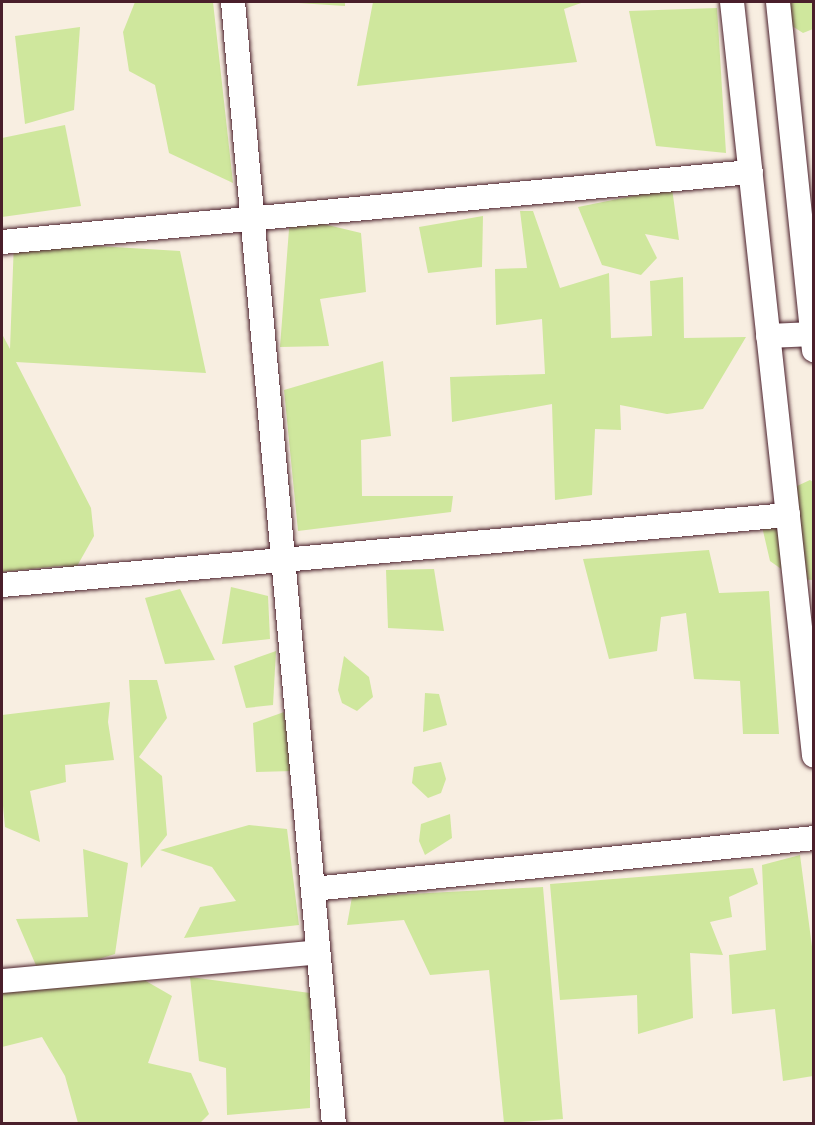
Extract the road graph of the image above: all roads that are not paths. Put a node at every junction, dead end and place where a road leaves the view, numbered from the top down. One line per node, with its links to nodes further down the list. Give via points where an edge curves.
1 (233, 2): 5 (street)
2 (732, 2): 4 (street)
3 (778, 2): 8 (street)
4 (751, 172): 5 (street); 7 (street)
5 (252, 219): 6 (street); 10 (street)
6 (2, 242)
7 (768, 336): 8 (street); 9 (street)
8 (813, 340)
9 (788, 516): 10 (street); 12 (street)
10 (283, 560): 11 (street); 14 (street)
11 (2, 585)
12 (813, 756)
13 (813, 838): 14 (street)
14 (313, 889): 15 (street)
15 (318, 952): 16 (street); 17 (street)
16 (2, 981)
17 (334, 1124)

